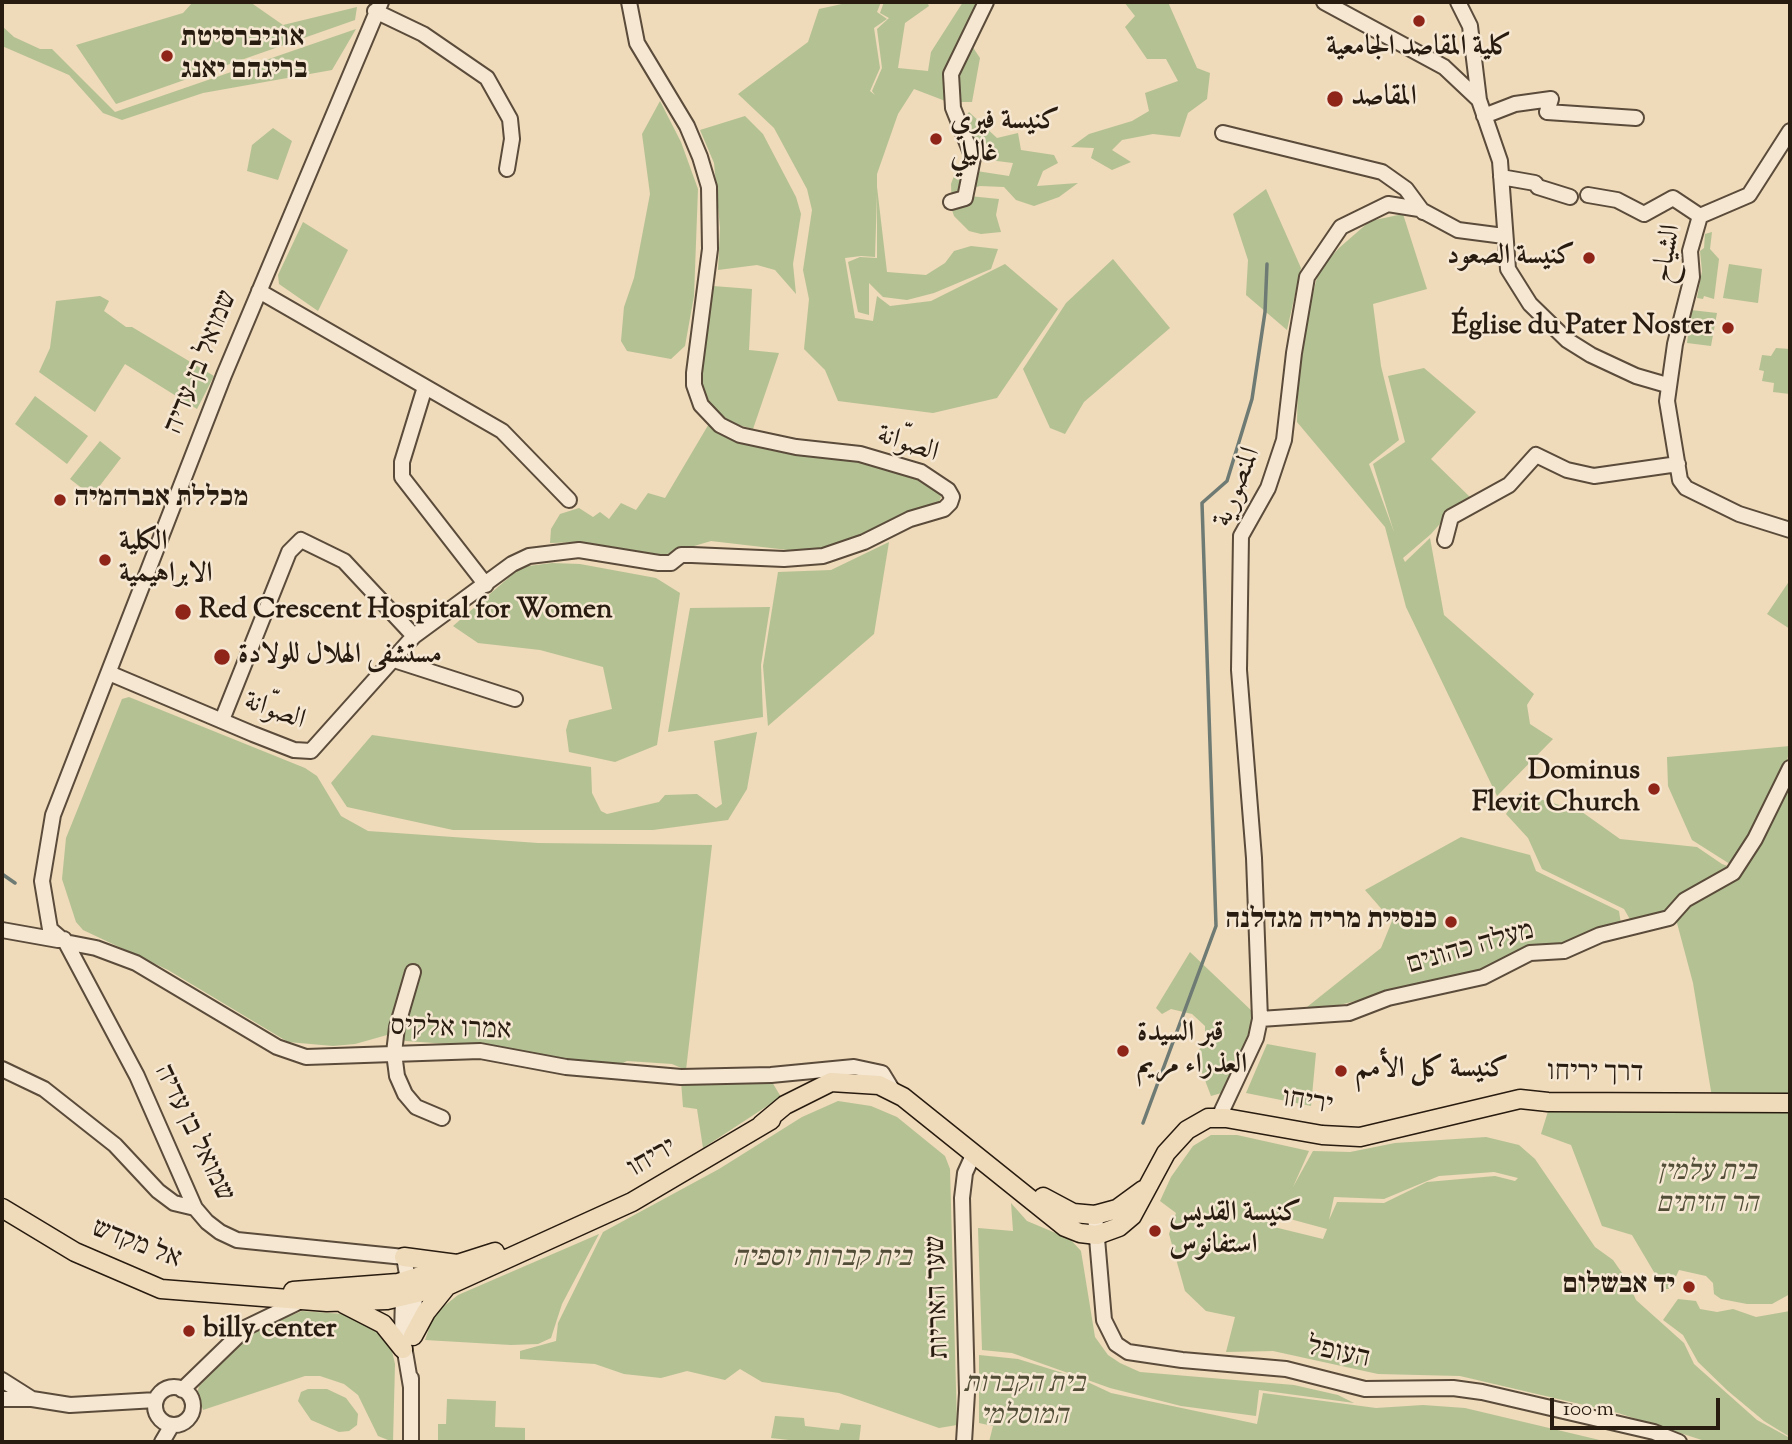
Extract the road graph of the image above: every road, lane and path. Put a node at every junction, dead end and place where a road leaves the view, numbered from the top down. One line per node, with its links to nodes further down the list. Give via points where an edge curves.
1 (629, 2): 26 (street, الصوّانة, via 637,43 687,126 709,187 709,249 694,373 701,405 720,425 740,435 860,454 921,472 948,490 952,500 944,509 823,556 681,555 671,563 659,563 579,550 554,551 512,564)
2 (986, 2): 15 (street, via 951,74 953,108 973,158 965,198)
3 (1324, 2): 6 (street, via 1444,67)
4 (1458, 2): 6 (street, via 1470,26)
5 (378, 6): 11 (street, via 487,78 510,119); 19 (street, שמואל בן-עדיה)
6 (1479, 100): 7 (street)
7 (1485, 116): 8 (street, via 1515,104 1553,99 1547,112); 12 (street)
8 (1636, 118)
9 (1790, 131): 17 (street, الشياح, via 1749,195)
10 (1223, 133): 16 (street, via 1382,172 1406,190)
11 (507, 169)
12 (1501, 177): 14 (street, via 1535,183); 18 (street)
13 (1588, 195): 17 (street, via 1617,201 1644,214 1673,198)
14 (1570, 197)
15 (951, 202)
16 (1423, 212): 18 (street, المنصورية, via 1458,230); 37 (street, المنصورية, via 1388,204 1341,227 1307,277 1284,440 1268,488 1241,536 1239,670 1254,858)
17 (1700, 216): 20 (street, الشياح, via 1690,251 1692,277)
18 (1504, 236): 20 (street, via 1508,269 1530,304 1567,340 1636,376)
19 (259, 291): 21 (street); 29 (street, שמואל בן-עדיה)
20 (1667, 385): 22 (street, الشياح)
21 (425, 387): 23 (street, via 502,431); 26 (street, via 402,462 402,477)
22 (1678, 464): 24 (street, الشياح, via 1686,488); 25 (street, via 1594,476 1567,470 1536,455 1508,485 1451,517)
23 (569, 500)
24 (1790, 530)
25 (1445, 540)
26 (486, 584): 27 (street, الصوّانة)
27 (414, 636): 28 (street, الصوّانة); 31 (street, via 344,561 301,540 289,552)
28 (391, 659): 30 (street); 31 (street, الصوّانة, via 311,751 294,750)
29 (109, 673): 31 (street, الصوّانة); 32 (street, שמואל בן-עדיה)
30 (515, 699)
31 (222, 720)
32 (82, 747): 35 (street, שמואל בן עדיה, via 53,815 45,859)
33 (1790, 768): 37 (street, מעלה כהונים, via 1733,873 1685,900 1669,918 1600,935 1564,951 1530,953 1483,977 1349,1013)
34 (5, 931): 35 (street, אמרו אלקיס, via 16,937)
35 (60, 941): 38 (street, אמרו אלקיס, via 136,963 290,1053 323,1058); 50 (street, שמואל בן עדיה, via 137,1076)
36 (412, 972): 38 (street)
37 (1260, 1019): 43 (street, via 1256,1038)
38 (394, 1052): 40 (street, אמרו אלקיס, via 480,1051 566,1067 681,1077 854,1067 882,1073); 44 (street, via 405,1094 416,1107)
39 (2, 1069): 50 (street, via 44,1089 114,1146 158,1191 174,1203)
40 (893, 1091): 42 (main road, יריחו); 45 (main road, יריחו, via 868,1082 831,1082 785,1105)
41 (1790, 1103): 46 (main road, דרך יריחו, via 1520,1099)
42 (917, 1110): 45 (main road, יריחו, via 867,1091 840,1090 805,1101); 47 (main road, יריחו)
43 (1219, 1117): 46 (main road, יריחו, via 1344,1137); 49 (main road, via 1199,1121 1182,1134)
44 (442, 1118)
45 (761, 1125): 53 (main road, יריחו, via 644,1196)
46 (1402, 1126)
47 (974, 1153): 48 (main road, יריחו); 71 (street, שער האריות, via 965,1173 962,1198)
48 (1011, 1182): 52 (main road, יריחו, via 1064,1210); 54 (main road, יריחו, via 1065,1227)
49 (1150, 1182): 52 (main road, via 1126,1204); 54 (main road, via 1132,1216)
50 (195, 1208): 55 (street, שמואל בן עדיה, via 220,1233 237,1240)
51 (5, 1215): 59 (main road, אל מקדש, via 161,1289)
52 (1095, 1215): 54 (street, העופל)
53 (566, 1230): 56 (main road, יריחו); 57 (main road, יריחו)
54 (1097, 1235): 72 (street, העופל, via 1104,1320 1116,1344 1128,1352 1286,1369 1365,1389 1482,1392)
55 (404, 1257): 56 (main road); 58 (street)
56 (464, 1264): 58 (main road, יריחו)
57 (447, 1286): 58 (main road, יריחו); 62 (main road)
58 (409, 1291): 60 (main road, אל מקדש); 62 (street)
59 (262, 1295): 60 (main road, אל מקדש); 61 (main road, אל מקדש)
60 (338, 1295): 61 (main road, אל מקדש); 62 (main road)
61 (304, 1300): 64 (street, via 247,1327)
62 (408, 1342): 70 (street)
63 (2, 1380): 66 (street)
64 (182, 1390): 67 (street, via 169,1388); 68 (street, via 191,1400 191,1413 184,1422)
65 (2, 1399): 66 (street)
66 (32, 1399): 67 (street, via 81,1406)
67 (156, 1400): 68 (street, via 159,1418)
68 (172, 1425): 69 (street)
69 (162, 1442)
70 (411, 1442)
71 (964, 1442)
72 (1679, 1442)

